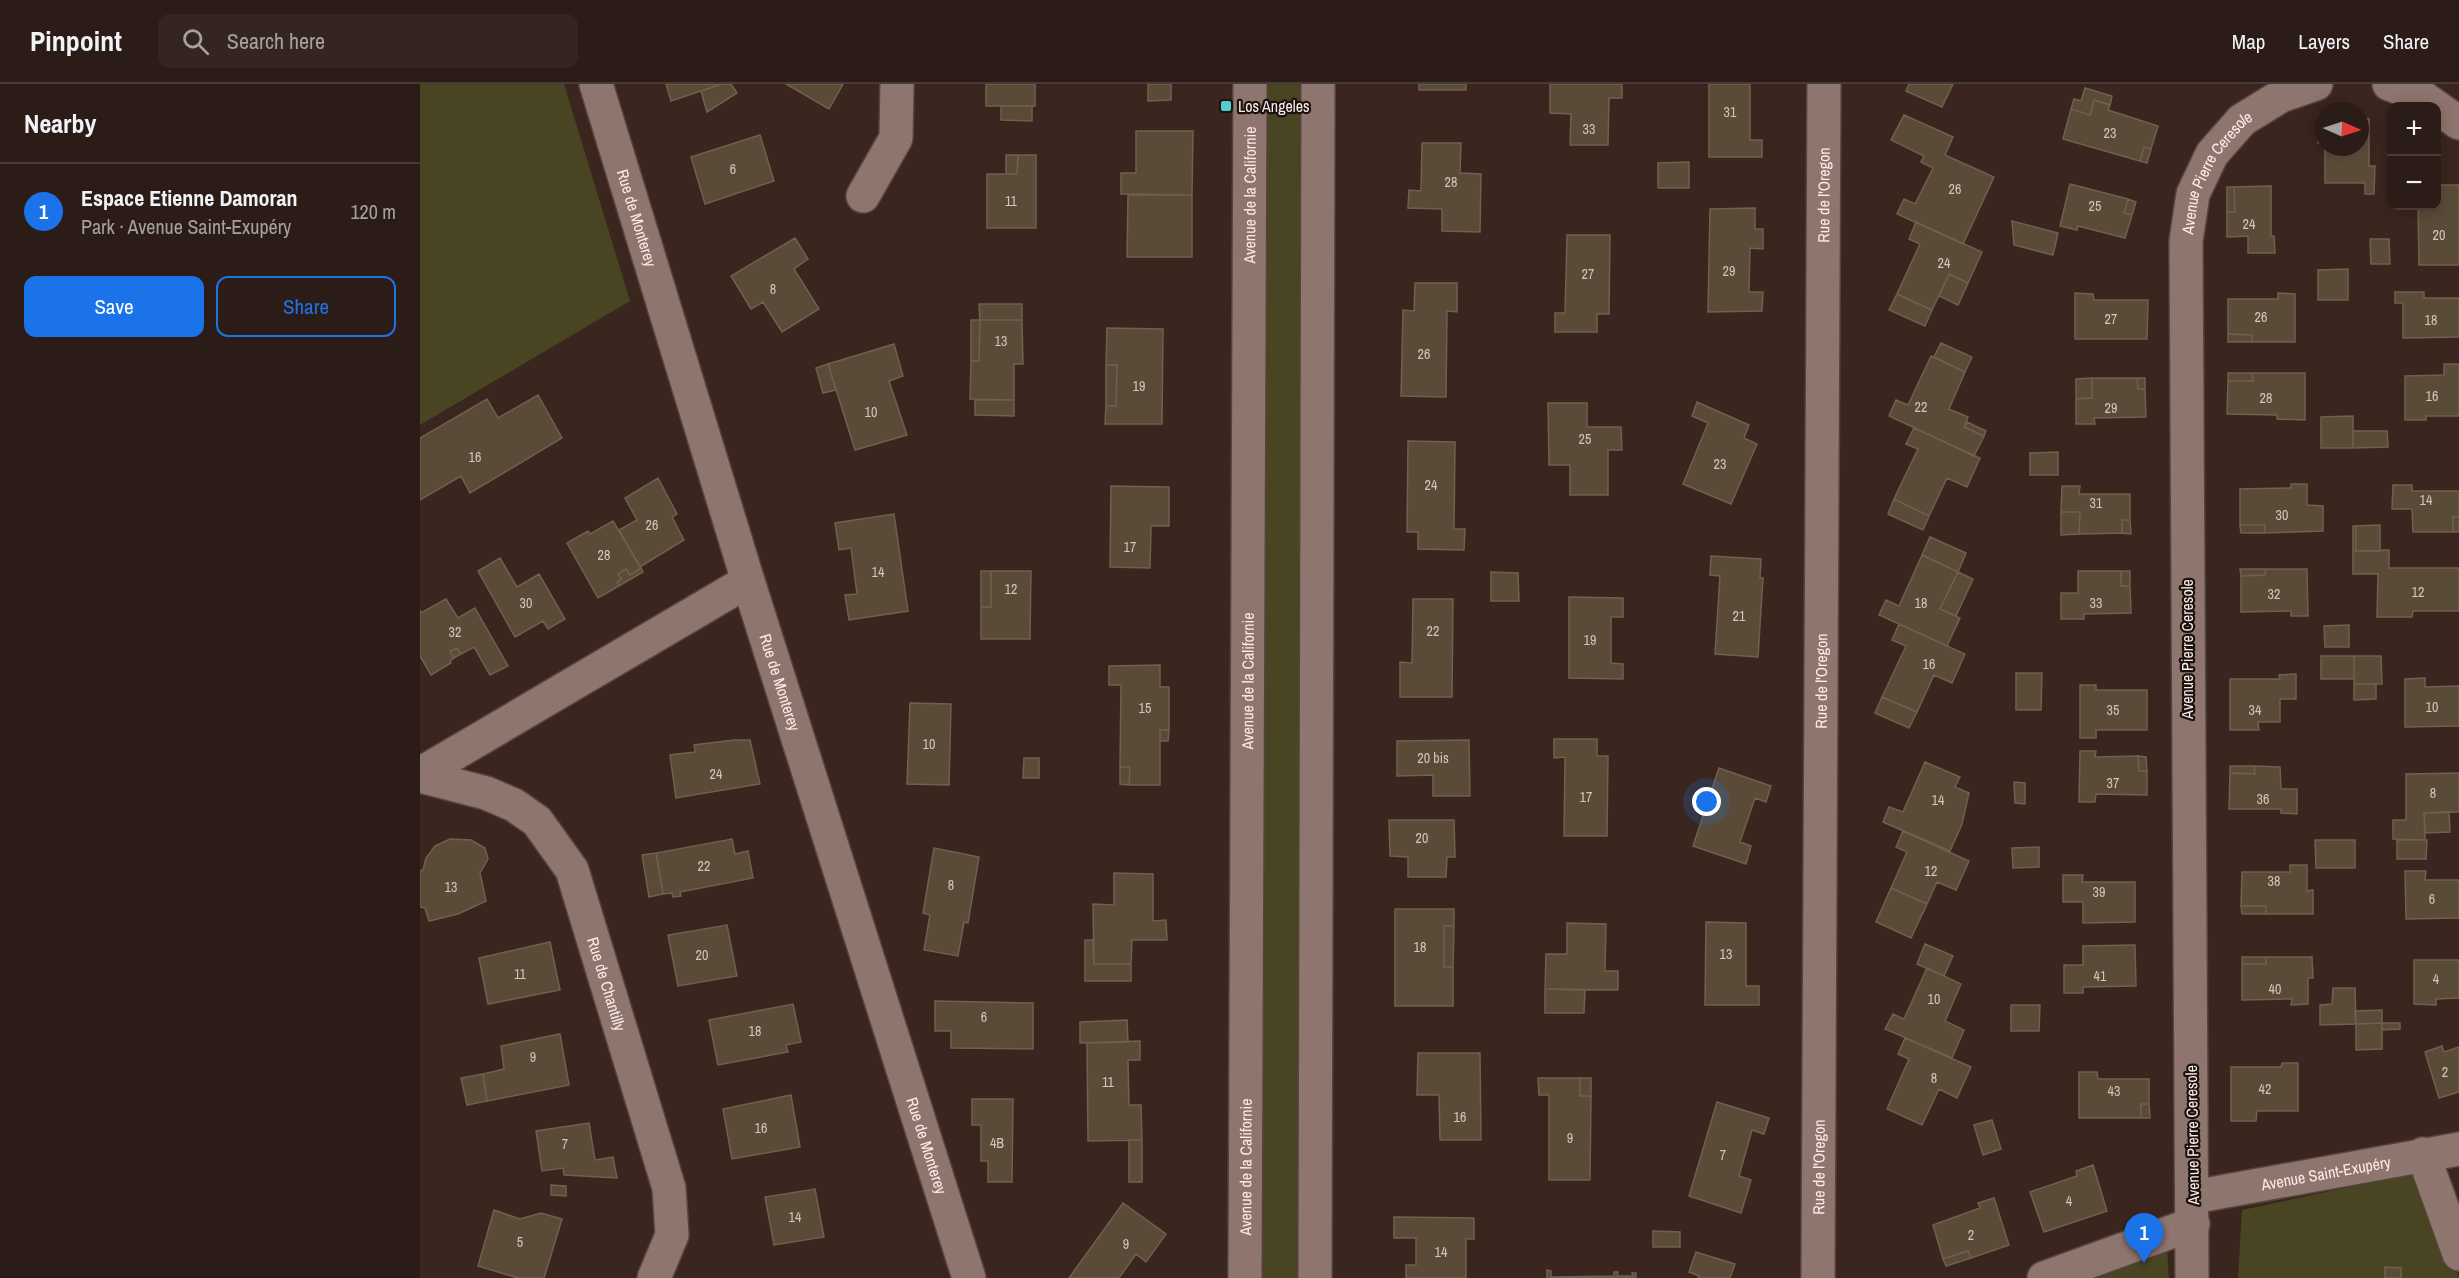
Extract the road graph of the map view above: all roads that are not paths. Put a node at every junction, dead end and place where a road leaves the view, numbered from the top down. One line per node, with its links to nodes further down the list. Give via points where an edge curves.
1 (596, 84): 10 (street, Rue de Monterey)
2 (897, 84): 9 (street, via 896,138)
3 (1250, 84): 18 (street, Avenue de la Californie)
4 (1318, 84): 19 (street)
5 (1824, 84): 20 (street, Rue de l'Oregon)
6 (2316, 84): 14 (street, Avenue Pierre Ceresole, via 2281,96 2242,120 2212,154 2193,194 2186,241)
7 (2389, 84): 8 (street, via 2421,96)
8 (2459, 123)
9 (863, 196)
10 (748, 581): 11 (street, Rue de Chantilly); 17 (street, Rue de Monterey)
11 (420, 775): 16 (street, Rue de Chantilly, via 514,805 537,821 572,870 669,1188 672,1235)
12 (2459, 1149): 13 (street, Avenue Saint-Exupéry)
13 (2423, 1154): 14 (street, Avenue Saint-Exupéry); 15 (street)
14 (2193, 1211): 21 (street, Avenue Saint-Exupéry, via 2112,1251); 22 (street, Avenue Pierre Ceresole)
15 (2459, 1254)
16 (654, 1278)
17 (969, 1278)
18 (1245, 1278)
19 (1315, 1278)
20 (1818, 1278)
21 (2044, 1278)
22 (2193, 1278)

